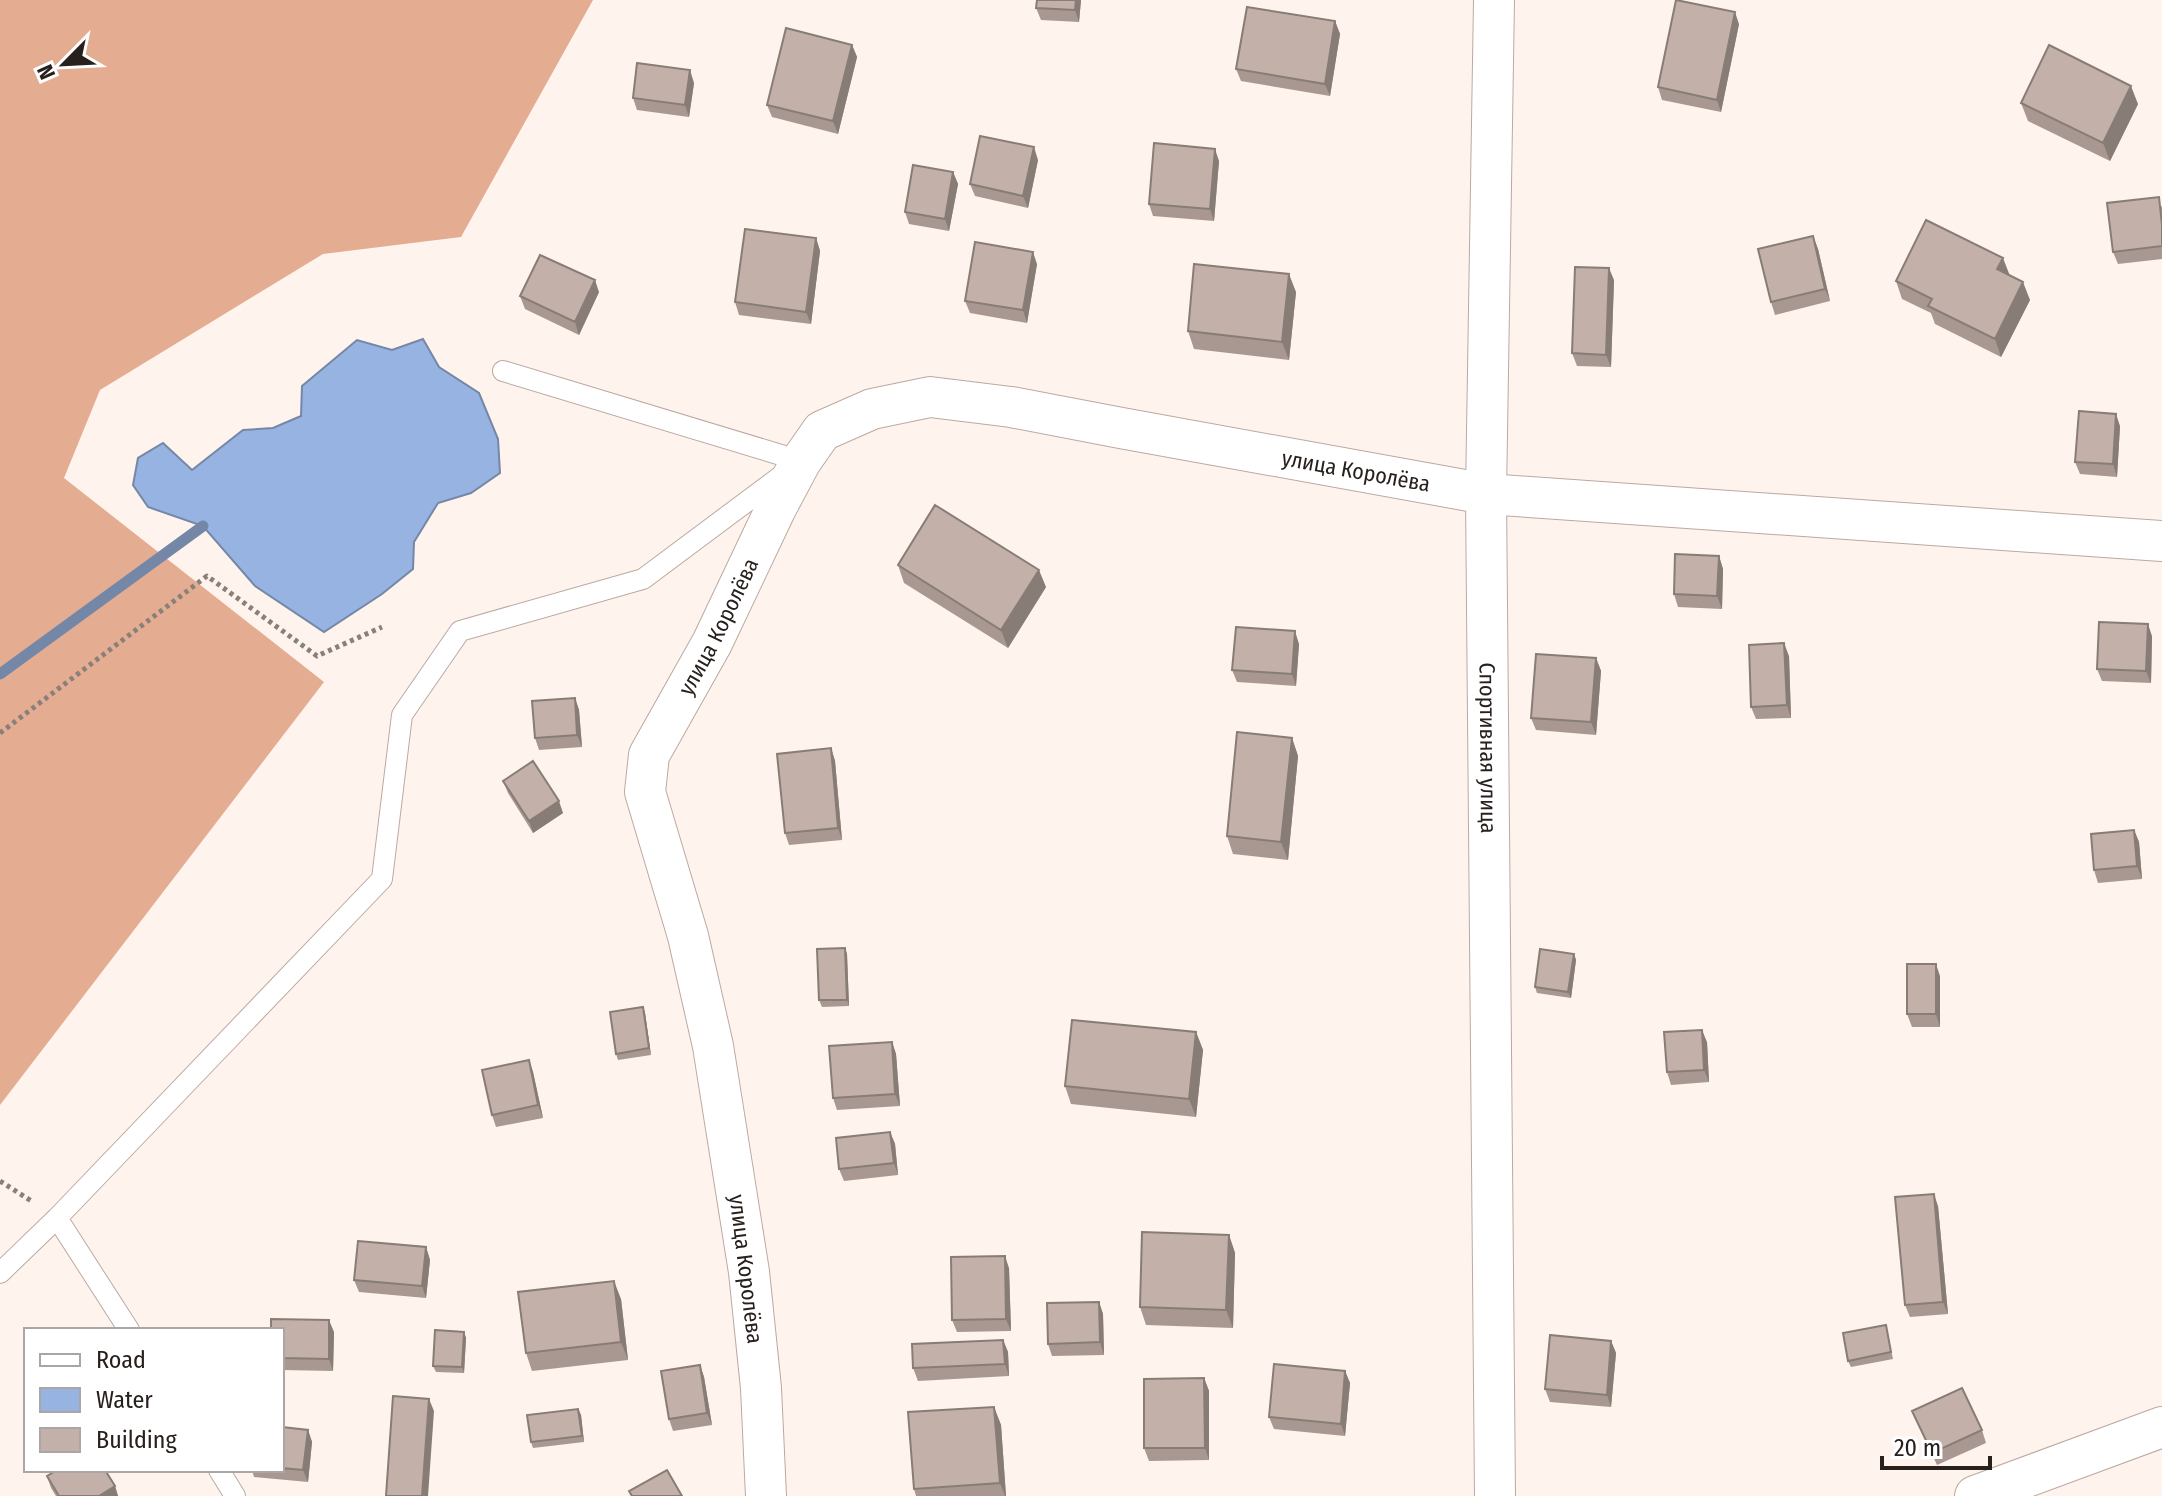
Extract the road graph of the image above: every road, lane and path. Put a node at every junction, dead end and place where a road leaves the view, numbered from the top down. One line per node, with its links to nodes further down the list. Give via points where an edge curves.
1 (1494, 0): 4 (street, Спортивная улица)
2 (503, 371): 3 (lane)
3 (801, 461): 4 (street, улица Королёва, via 822,431 872,409 930,397 1011,407); 9 (lane, via 643,579 460,631 402,715 382,879); 15 (street, улица Королёва, via 712,643 649,755 645,792 688,936 713,1046 749,1272)
4 (1486, 494): 5 (street, улица Королёва); 16 (street, Спортивная улица)
5 (2162, 541)
6 (382, 627): 7 (path, via 317,656 207,576)
7 (0, 733)
8 (0, 1181): 9 (path)
9 (57, 1218): 10 (lane); 11 (lane)
10 (0, 1273)
11 (128, 1328)
12 (2162, 1427): 17 (street)
13 (220, 1472): 14 (lane)
14 (235, 1496)
15 (766, 1496)
16 (1495, 1496)
17 (1975, 1496)

